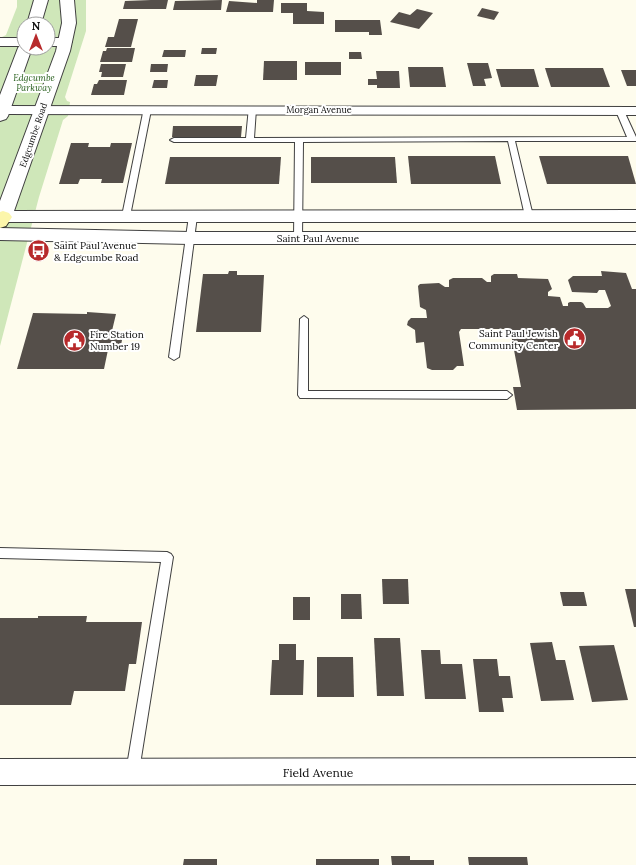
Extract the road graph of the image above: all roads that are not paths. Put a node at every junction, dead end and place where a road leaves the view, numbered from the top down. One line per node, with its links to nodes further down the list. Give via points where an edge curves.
1 (41, 0): 3 (street)
2 (67, 0): 7 (street, Edgcumbe Road, via 69,23)
3 (36, 16)
4 (0, 42): 5 (street)
5 (16, 42)
6 (56, 42): 7 (street)
7 (65, 42): 9 (street, Edgcumbe Road)
8 (22, 56): 14 (street)
9 (43, 109): 11 (street, Morgan Avenue); 14 (street, Morgan Avenue); 25 (street, Edgcumbe Road)
10 (252, 109): 11 (street, Morgan Avenue); 12 (street, Morgan Avenue); 16 (lane)
11 (147, 110): 20 (lane)
12 (620, 110): 13 (street, Morgan Avenue); 19 (lane)
13 (636, 110)
14 (1, 113)
15 (174, 140): 16 (lane)
16 (250, 140): 17 (lane)
17 (299, 140): 18 (lane); 22 (lane)
18 (511, 140): 19 (lane); 23 (lane)
19 (634, 140)
20 (126, 216): 21 (street); 25 (street)
21 (192, 216): 22 (street); 26 (lane)
22 (298, 216): 23 (street); 27 (lane)
23 (529, 216): 24 (street)
24 (636, 216)
25 (1, 222): 26 (street, Saint Paul Avenue)
26 (190, 238): 27 (street, Saint Paul Avenue); 30 (lane)
27 (298, 238): 28 (street, Saint Paul Avenue)
28 (636, 238)
29 (304, 319): 31 (lane, via 304,396)
30 (174, 357)
31 (507, 396)
32 (0, 553): 35 (lane, via 167,557)
33 (636, 771): 35 (street, Field Avenue)
34 (0, 772): 35 (street, Field Avenue)
35 (133, 772)

